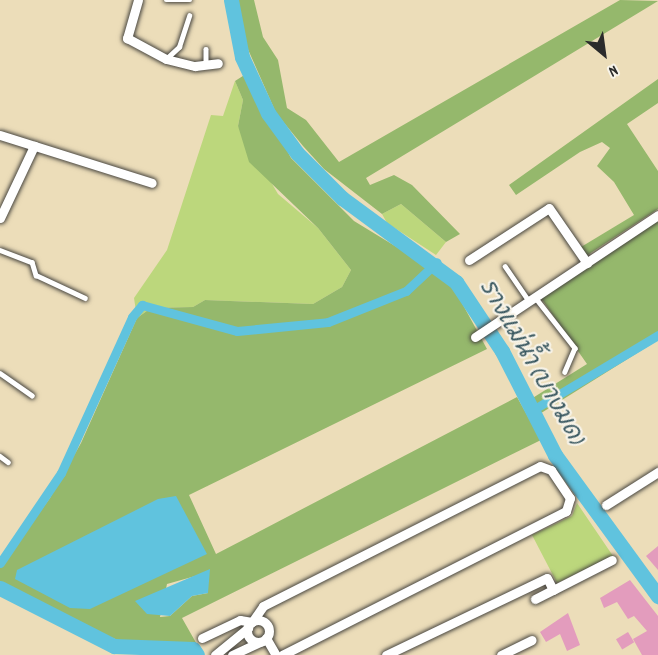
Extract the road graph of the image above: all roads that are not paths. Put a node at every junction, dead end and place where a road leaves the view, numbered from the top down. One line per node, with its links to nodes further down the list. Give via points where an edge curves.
1 (138, 0): 6 (street, via 127,38)
2 (166, 0): 3 (lane)
3 (190, 0)
4 (189, 16): 6 (lane, via 179,47)
5 (206, 49): 8 (lane)
6 (166, 59): 8 (street)
7 (218, 63): 8 (street)
8 (207, 66)
9 (0, 135): 10 (street)
10 (34, 146): 11 (street); 12 (street)
11 (152, 183)
12 (0, 218)
13 (656, 220): 16 (street)
14 (0, 250): 18 (lane, via 32,262 36,274)
15 (469, 260): 16 (street, via 549,208)
16 (587, 263): 19 (street)
17 (506, 266): 19 (lane)
18 (86, 298)
19 (532, 299): 20 (street); 21 (lane, via 574,348)
20 (475, 337)
21 (565, 372)
22 (0, 373): 23 (lane)
23 (32, 395)
24 (0, 456): 25 (lane)
25 (8, 462)
26 (658, 472): 27 (street)
27 (606, 505)
28 (612, 560): 29 (street)
29 (553, 590): 30 (street); 39 (street, via 547,578)
30 (535, 599)
31 (250, 625): 32 (street, via 240,620); 33 (street, via 250,638); 33 (street, via 265,622); 35 (street); 38 (street, via 263,606 540,466 552,470 570,498 567,511)
32 (202, 638)
33 (263, 640): 36 (street); 37 (street)
34 (532, 640): 40 (street)
35 (215, 655)
36 (232, 655)
37 (276, 655)
38 (282, 655)
39 (386, 655)
40 (501, 655)

